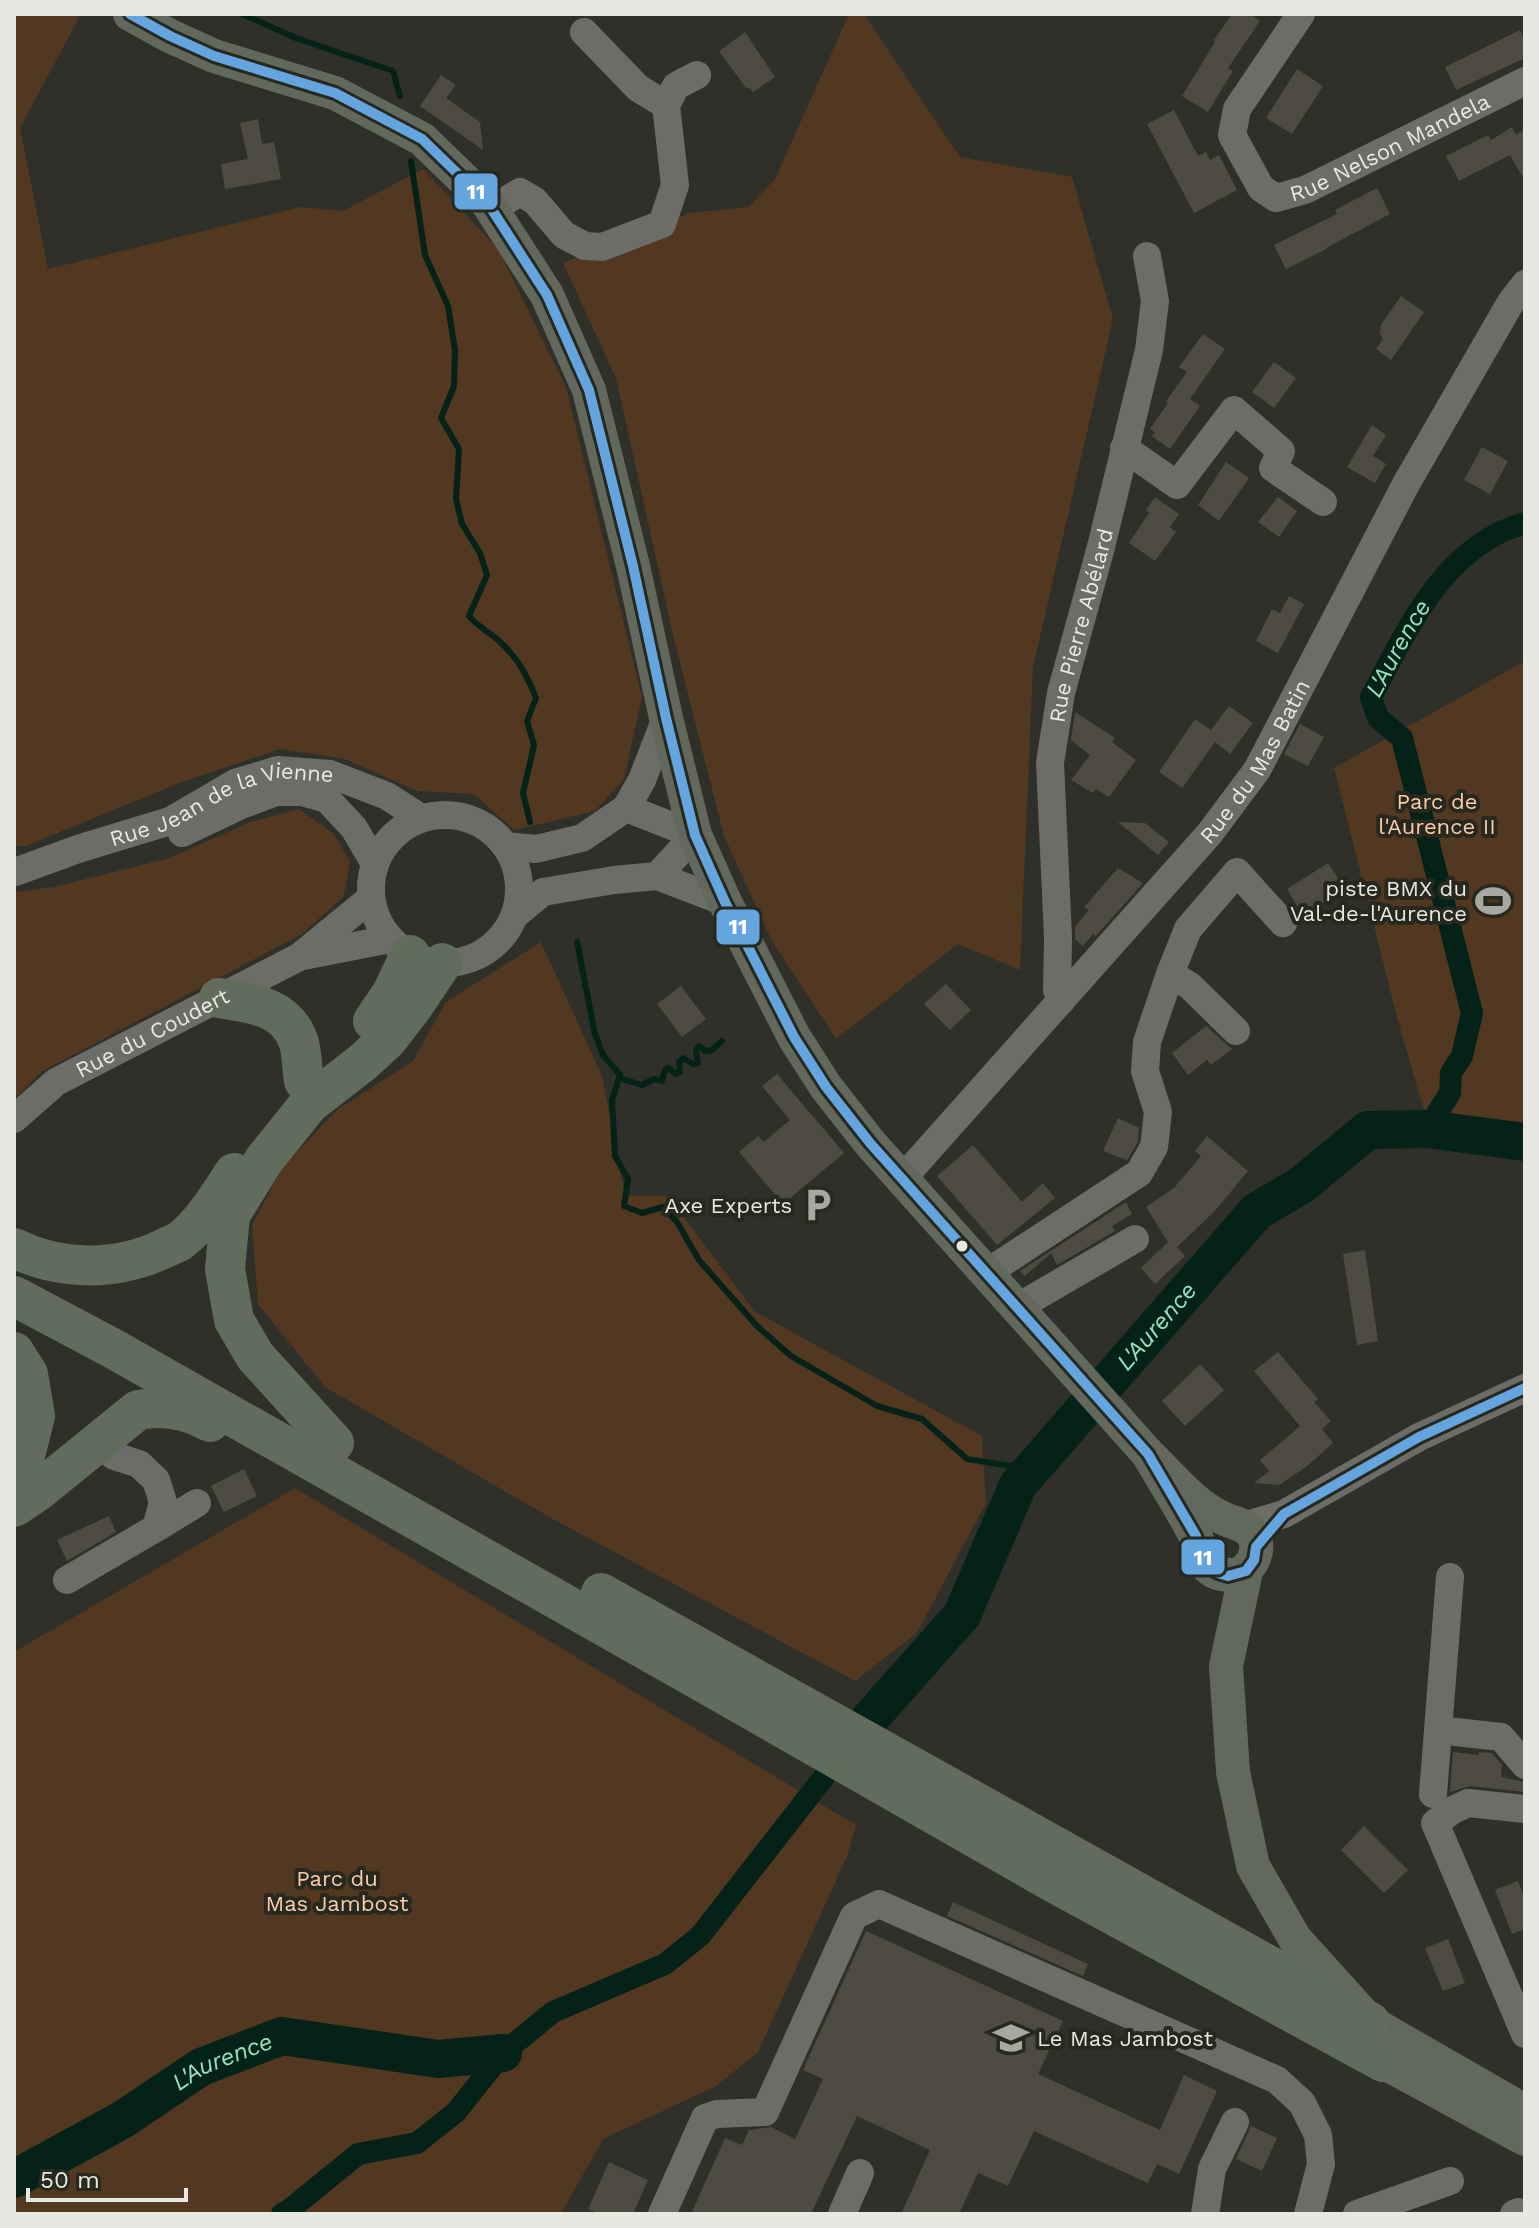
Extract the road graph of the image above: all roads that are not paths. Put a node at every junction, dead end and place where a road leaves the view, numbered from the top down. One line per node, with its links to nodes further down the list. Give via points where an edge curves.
1 (130, 14): 7 (main road, via 214,56 335,93 422,139)
2 (1301, 14): 5 (street, Rue Nelson Mandela, via 1237,109 1232,135 1261,188 1276,198 1305,190)
3 (584, 32): 6 (street, via 638,88)
4 (697, 75): 6 (street, via 676,86)
5 (1525, 81)
6 (666, 105): 7 (street, via 675,185 662,224 602,247 585,246 564,235 535,201 520,192)
7 (492, 209): 12 (main road, via 547,295 589,390)
8 (1147, 256): 10 (street, Rue Pierre Abélard, via 1155,301)
9 (1525, 284): 28 (street, Rue du Mas Batin, via 1406,484 1257,770 1210,833)
10 (1124, 448): 11 (street, via 1177,485 1234,410 1281,451 1273,468); 28 (street, Rue Pierre Abélard, via 1061,693 1050,763 1056,981)
11 (1323, 502)
12 (666, 718): 13 (street); 15 (main road)
13 (626, 808): 15 (street); 16 (street, via 582,838 536,849)
14 (421, 818): 16 (street, via 468,818 490,829); 17 (street, via 401,828); 18 (street, Rue Jean de la Vienne, via 387,796 330,774 278,770 235,783 170,821)
15 (695, 835): 19 (street); 21 (main road)
16 (506, 846): 22 (street, via 517,868 520,892)
17 (375, 864): 18 (street, via 354,828 327,799 276,792 166,840 98,862); 20 (street)
18 (15, 872)
19 (657, 876): 21 (street); 22 (street, via 543,892)
20 (371, 898): 24 (street, via 377,920); 25 (street, Rue du Coudert)
21 (725, 902): 32 (main road, via 802,1050)
22 (515, 915): 24 (street, via 504,935 465,961)
23 (1283, 923): 26 (street, via 1237,872 1188,929)
24 (414, 952): 25 (street, Rue du Coudert); 30 (highway, via 373,1021); 43 (highway, via 414,1005 387,1040 309,1104 264,1160 230,1215 225,1269 234,1320 255,1356)
25 (299, 957): 27 (street, Rue du Coudert)
26 (1170, 974): 29 (street); 36 (street, via 1147,1042 1145,1071 1158,1112 1154,1147 1139,1173)
27 (219, 998): 30 (highway, via 256,1004 283,1016 299,1042); 31 (street, Rue du Coudert, via 56,1082)
28 (1061, 1001): 32 (street, Rue du Mas Batin)
29 (1236, 1031)
30 (304, 1081): 34 (highway, via 273,1114 211,1208 180,1241 125,1263 83,1266)
31 (14, 1119)
32 (902, 1179): 36 (main road)
33 (1135, 1239): 38 (street)
34 (14, 1248)
35 (14, 1267): 43 (highway, via 110,1316)
36 (988, 1272): 38 (main road)
37 (14, 1296): 43 (highway)
38 (1018, 1307): 42 (main road)
39 (14, 1352): 44 (highway, via 28,1374 35,1416 23,1464)
40 (1525, 1388): 48 (street, via 1419,1437)
41 (98, 1443): 43 (highway, via 138,1410 156,1407 195,1414 276,1457); 46 (highway); 47 (street, via 114,1456 139,1464 156,1480 163,1502)
42 (1148, 1454): 48 (main road); 49 (main road)
43 (334, 1458): 56 (highway); 58 (highway, via 1042,1877)
44 (14, 1473)
45 (197, 1503): 47 (street)
46 (14, 1507)
47 (156, 1528): 51 (street)
48 (1243, 1541): 49 (main road, via 1214,1525); 49 (main road, via 1228,1576 1209,1567); 56 (main road, via 1226,1666 1233,1772 1253,1866 1295,1939)
49 (1201, 1548)
50 (1450, 1577): 52 (street)
51 (67, 1580)
52 (1438, 1730): 53 (street, via 1501,1737); 54 (street)
53 (1525, 1765)
54 (1433, 1794)
55 (1525, 1809): 57 (street, via 1468,1803 1435,1823)
56 (1370, 2022): 59 (main road)
57 (1525, 2034)
58 (1383, 2062): 61 (main road)
59 (1525, 2111)
60 (1235, 2122): 66 (street, via 1212,2169)
61 (1525, 2139)
62 (860, 2173): 64 (street)
63 (1450, 2181): 68 (street)
64 (852, 2211)
65 (662, 2214): 67 (street, via 705,2118 765,2112 854,1916 879,1904 1277,2080 1302,2103 1318,2135 1321,2164)
66 (1205, 2214)
67 (1308, 2214)
68 (1357, 2214)

